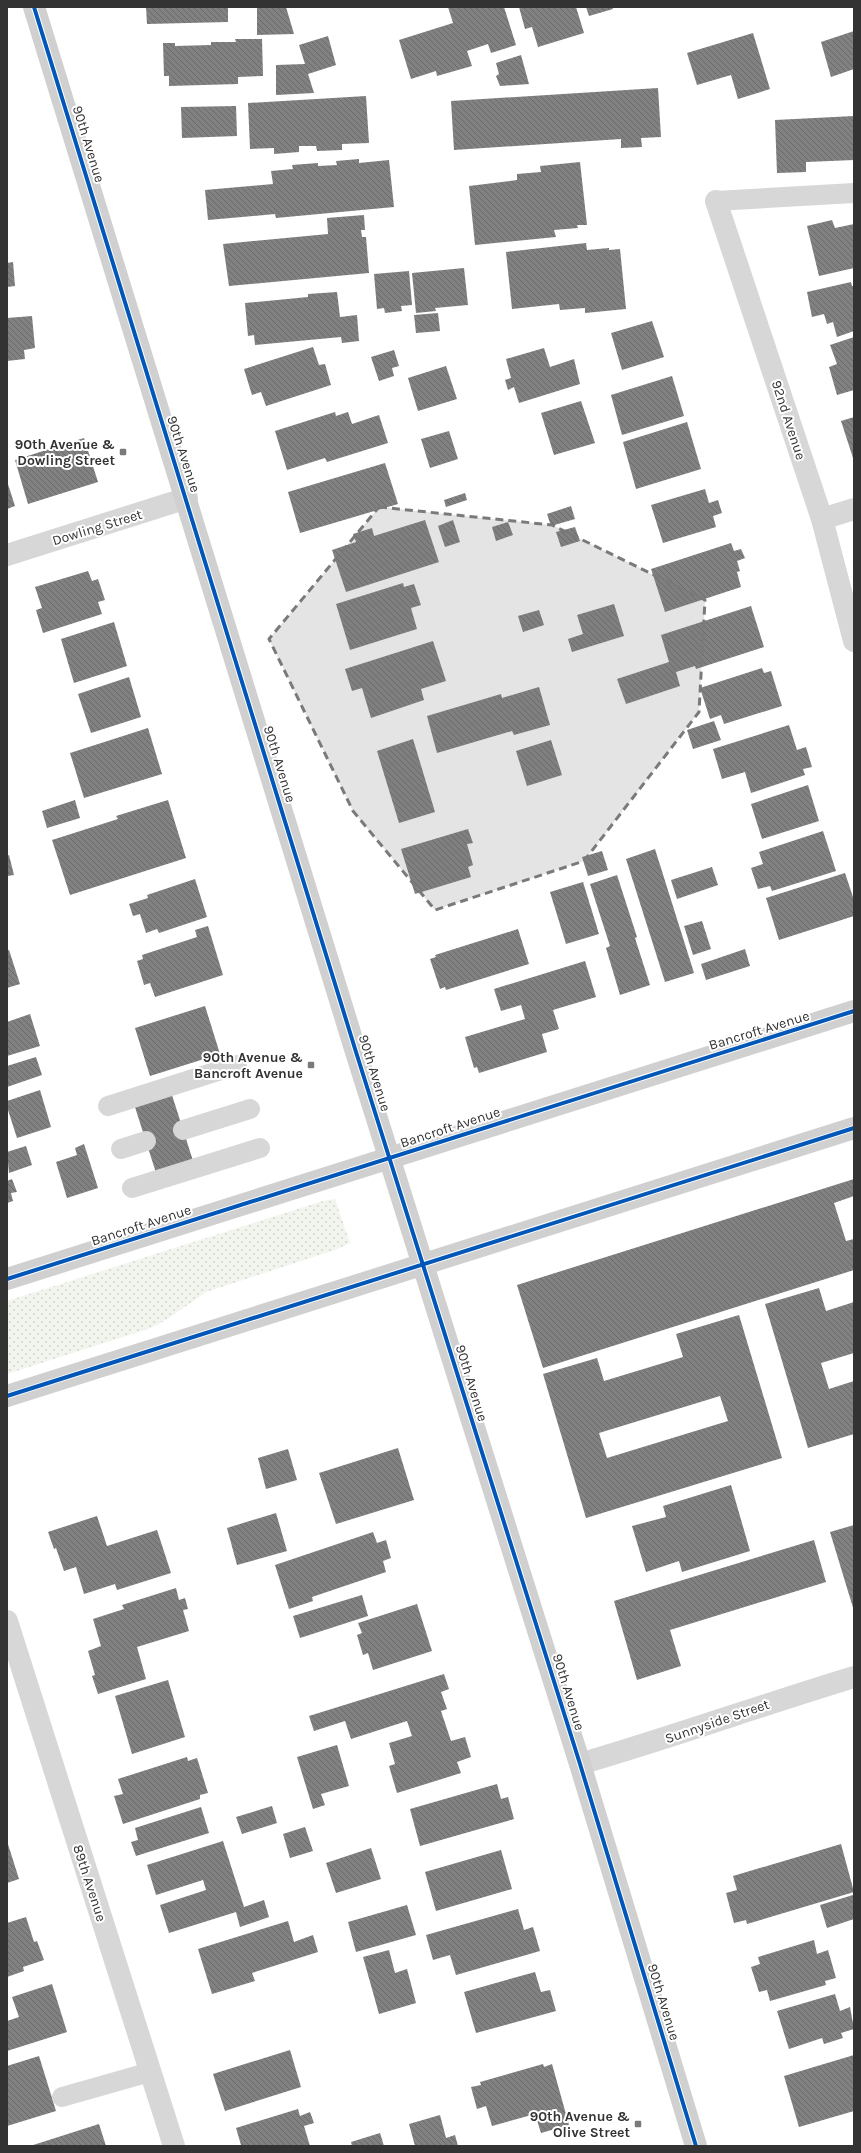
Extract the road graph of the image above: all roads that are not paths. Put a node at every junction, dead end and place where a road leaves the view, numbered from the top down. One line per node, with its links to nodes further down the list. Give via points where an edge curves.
1 (34, 7): 4 (street, 90th Avenue)
2 (854, 193): 3 (lane)
3 (716, 202): 6 (street, 92nd Avenue)
4 (187, 498): 7 (street, Dowling Street); 18 (street, 90th Avenue)
5 (854, 509): 6 (street)
6 (822, 519): 8 (street, 92nd Avenue)
7 (7, 555)
8 (854, 641)
9 (854, 1011): 18 (street, Bancroft Avenue)
10 (237, 1065): 11 (lane)
11 (108, 1106)
12 (250, 1109): 14 (lane)
13 (854, 1128): 20 (street)
14 (183, 1130)
15 (146, 1141): 17 (lane)
16 (260, 1148): 19 (lane)
17 (121, 1149)
18 (390, 1158): 20 (street, 90th Avenue); 21 (street, Bancroft Avenue)
19 (132, 1188)
20 (423, 1264): 22 (street); 25 (street, 90th Avenue)
21 (7, 1279)
22 (7, 1396)
23 (7, 1620): 26 (street, 89th Avenue)
24 (854, 1677): 25 (street, Sunnyside Street, via 660,1741)
25 (580, 1764): 29 (street, 90th Avenue)
26 (150, 2072): 27 (lane); 28 (street, 89th Avenue)
27 (62, 2097)
28 (174, 2146)
29 (696, 2146)

